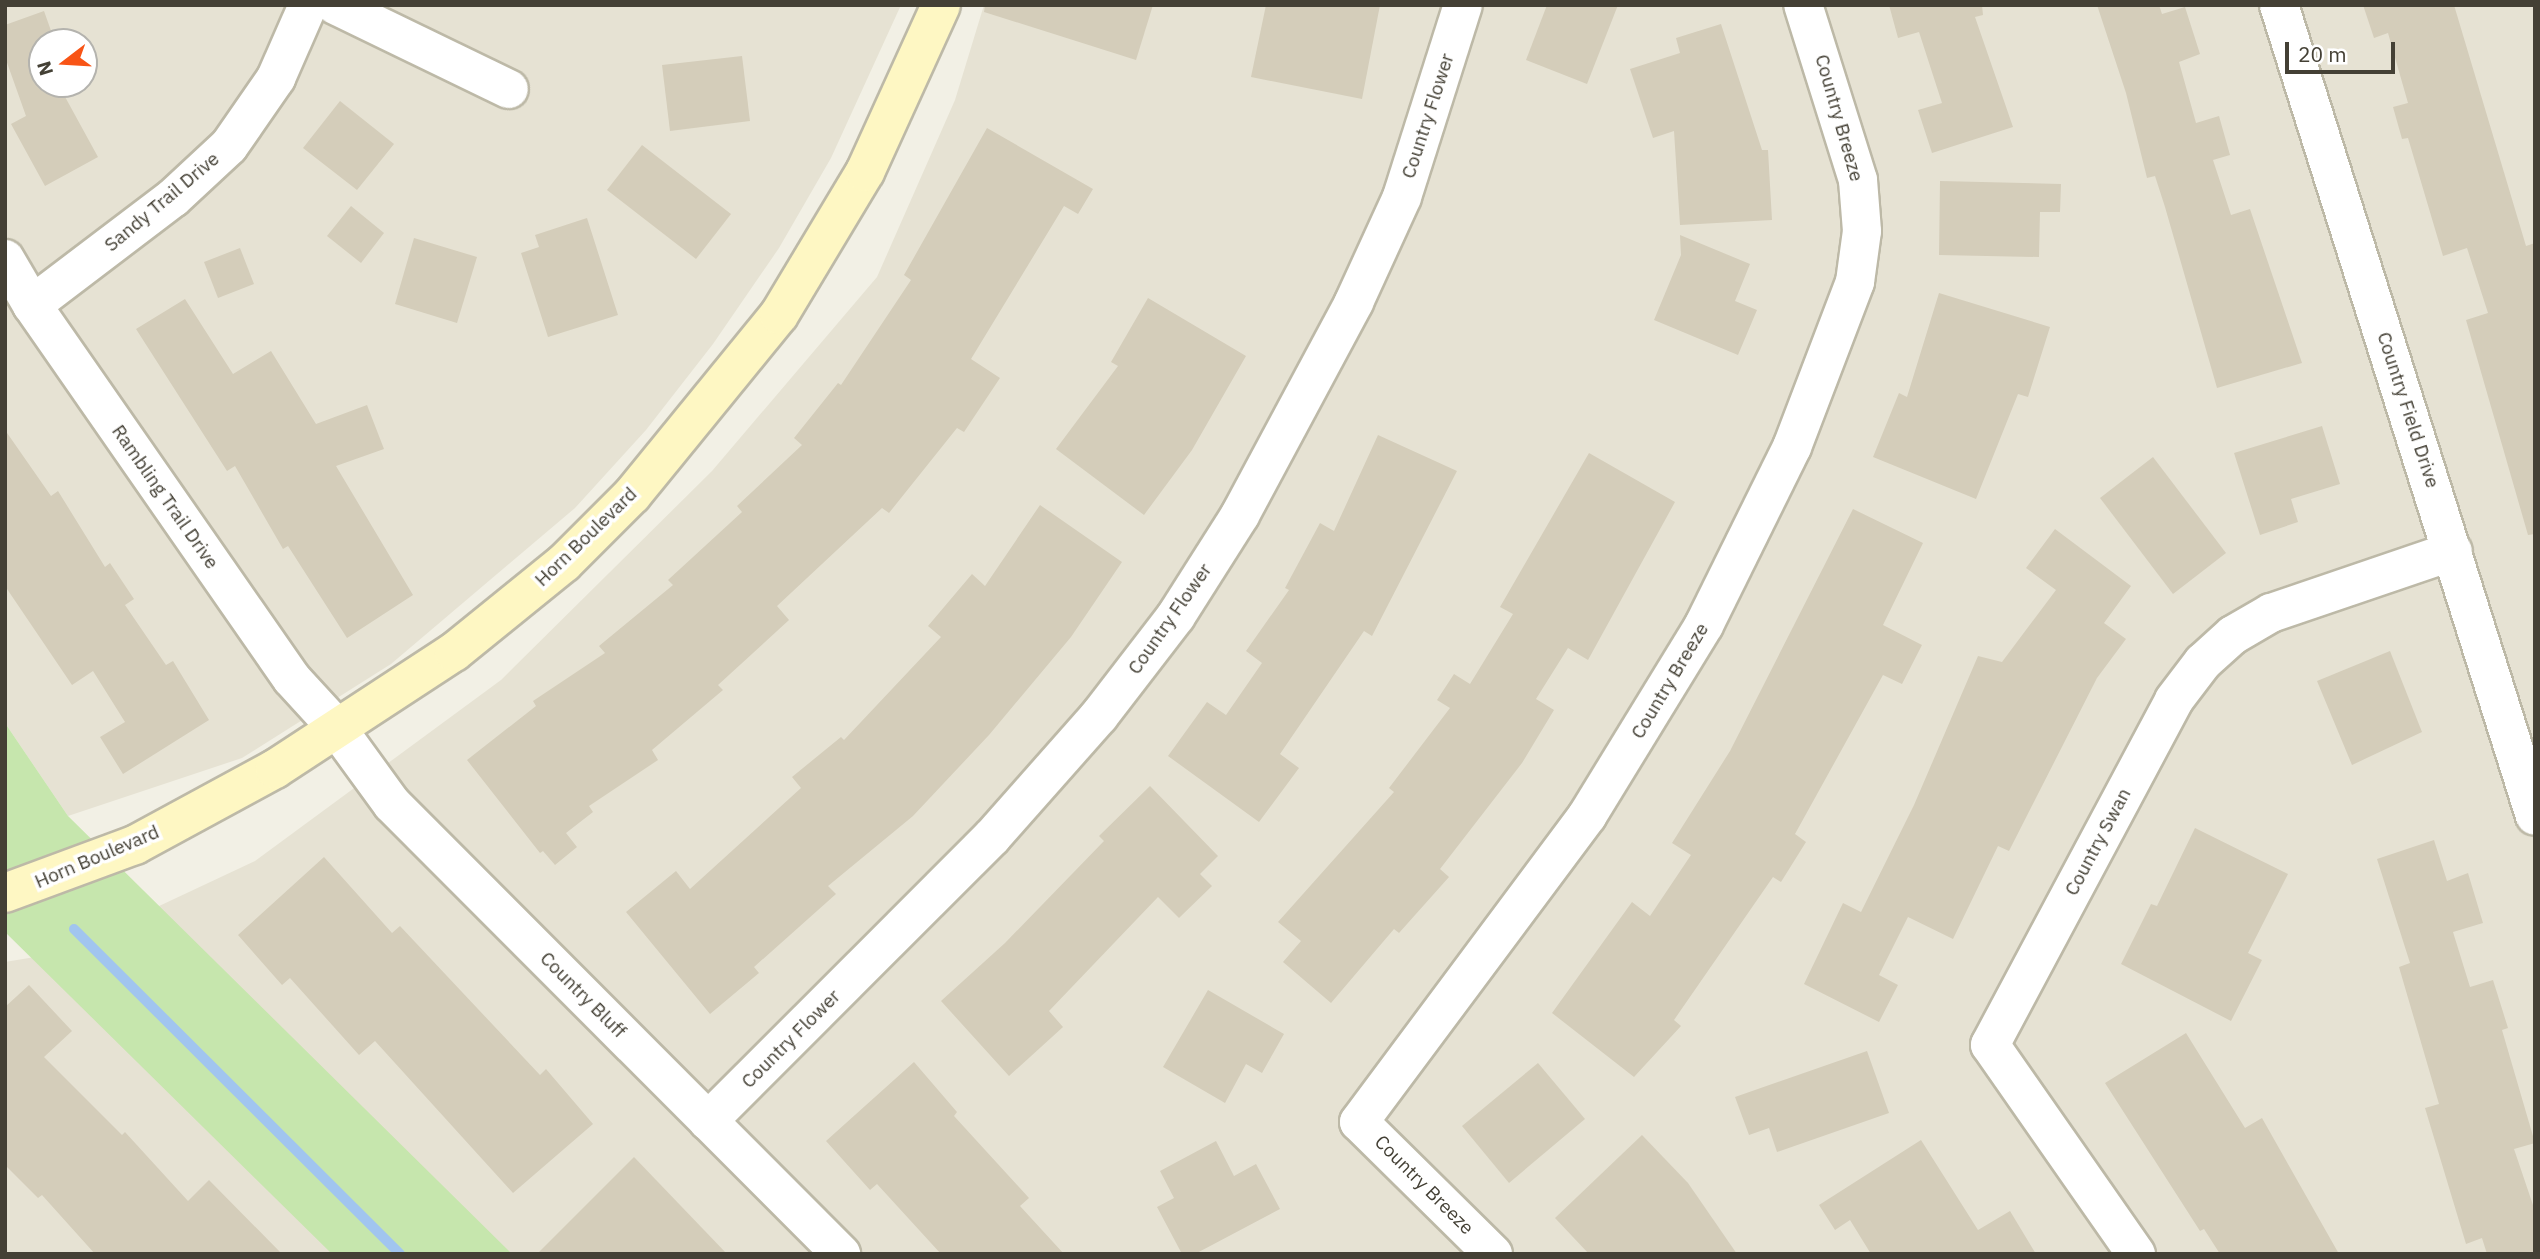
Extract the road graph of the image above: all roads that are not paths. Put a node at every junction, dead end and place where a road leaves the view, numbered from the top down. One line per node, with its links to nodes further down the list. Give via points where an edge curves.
1 (308, 5): 9 (street, Sandy Trail Drive, via 276,78 229,146 173,198)
2 (335, 5): 7 (street)
3 (940, 5): 11 (street, Horn Boulevard, via 865,172 779,314 632,495 564,564 454,652)
4 (1463, 5): 14 (street, Country Flower, via 1402,197 1354,302 1240,515 1176,616 1099,716 992,837)
5 (1803, 5): 16 (street, Country Breeze, via 1858,180 1862,231 1855,282 1792,447 1704,625 1587,816 1359,1122)
6 (2279, 5): 10 (street, Country Field Drive)
7 (509, 89)
8 (5, 259): 9 (street, Rambling Trail Drive)
9 (32, 305): 11 (street, Rambling Trail Drive, via 292,679)
10 (2453, 551): 12 (street, Country Field Drive); 17 (street, Country Swan, via 2271,613 2233,635 2203,662 2174,700 1990,1045)
11 (336, 727): 13 (street, Horn Boulevard, via 275,769 135,845); 14 (street, Country Bluff, via 392,804)
12 (2535, 816)
13 (5, 893)
14 (708, 1121): 15 (street, Country Bluff)
15 (841, 1254)
16 (1493, 1254)
17 (2136, 1254)

